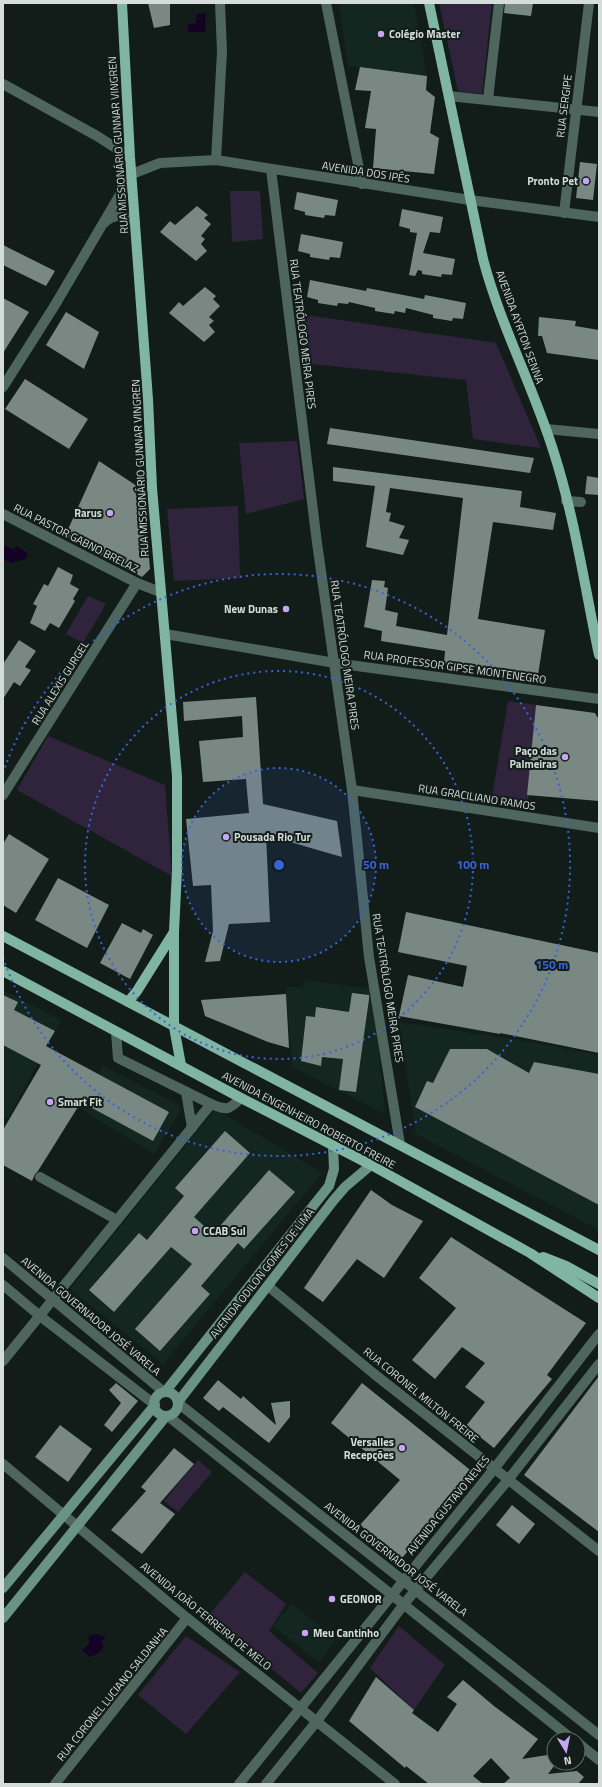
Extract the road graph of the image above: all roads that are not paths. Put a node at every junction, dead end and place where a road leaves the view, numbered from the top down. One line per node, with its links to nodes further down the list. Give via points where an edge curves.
1 (122, 3): 12 (main road, RUA MISSIONÁRIO GUNNAR VINGREN)
2 (220, 3): 13 (street, via 222,52)
3 (326, 3): 16 (street)
4 (429, 3): 8 (main road, AVENIDA AYRTON SENNA)
5 (499, 3): 9 (street)
6 (589, 3): 10 (street, RUA SERGIPE)
7 (3, 84): 12 (street)
8 (449, 96): 9 (street); 17 (main road, AVENIDA AYRTON SENNA)
9 (488, 99): 10 (street)
10 (576, 110): 11 (street); 18 (street, RUA SERGIPE)
11 (599, 112)
12 (130, 157): 15 (main road, RUA MISSIONÁRIO GUNNAR VINGREN)
13 (216, 160): 14 (street, AVENIDA DOS IPÊS); 15 (street, AVENIDA DOS IPÊS, via 160,163)
14 (271, 169): 16 (street, AVENIDA DOS IPÊS); 32 (street, RUA TEATRÓLOGO MEIRA PIRES, via 317,542)
15 (132, 174): 20 (main road, RUA MISSIONÁRIO GUNNAR VINGREN); 21 (street)
16 (362, 184): 17 (street, AVENIDA DOS IPÊS)
17 (470, 200): 18 (street, AVENIDA DOS IPÊS); 23 (main road, AVENIDA AYRTON SENNA, via 493,295)
18 (564, 212): 19 (street, AVENIDA DOS IPÊS)
19 (599, 216)
20 (135, 222): 21 (street, via 120,216 110,218); 29 (main road, RUA MISSIONÁRIO GUNNAR VINGREN)
21 (102, 226): 22 (street)
22 (3, 387)
23 (546, 429): 24 (street); 25 (main road, AVENIDA AYRTON SENNA)
24 (599, 434)
25 (566, 501): 26 (street); 31 (main road, AVENIDA AYRTON SENNA)
26 (581, 502)
27 (3, 514): 28 (street, RUA PASTOR GABNO BRELAZ)
28 (137, 583): 29 (street, RUA PASTOR GABNO BRELAZ); 35 (street, RUA ALEXIS GURGEL)
29 (160, 592): 30 (main road, RUA MISSIONÁRIO GUNNAR VINGREN)
30 (165, 634): 32 (street, RUA PROFESSOR GIPSE MONTENEGRO); 37 (main road, RUA MISSIONÁRIO GUNNAR VINGREN, via 177,776 177,889)
31 (599, 655)
32 (335, 663): 33 (street, RUA PROFESSOR GIPSE MONTENEGRO); 34 (street, RUA TEATRÓLOGO MEIRA PIRES)
33 (599, 699)
34 (352, 790): 36 (street, RUA GRACILIANO RAMOS); 48 (street, RUA TEATRÓLOGO MEIRA PIRES, via 369,957)
35 (3, 795)
36 (599, 828)
37 (174, 932): 40 (main road, RUA MISSIONÁRIO GUNNAR VINGREN); 41 (main road, RUA MISSIONÁRIO GUNNAR VINGREN)
38 (3, 936): 40 (main road, AVENIDA ENGENHEIRO ROBERTO FREIRE)
39 (3, 971): 42 (main road, AVENIDA ENGENHEIRO ROBERTO FREIRE)
40 (128, 1002): 41 (main road, AVENIDA ENGENHEIRO ROBERTO FREIRE)
41 (174, 1027): 43 (main road, RUA MISSIONÁRIO GUNNAR VINGREN); 48 (main road, AVENIDA ENGENHEIRO ROBERTO FREIRE)
42 (116, 1032): 43 (main road, AVENIDA ENGENHEIRO ROBERTO FREIRE); 44 (street, via 118,1058)
43 (181, 1065): 45 (main road, AVENIDA ENGENHEIRO ROBERTO FREIRE)
44 (186, 1092): 46 (street); 47 (street)
45 (241, 1098): 46 (street, via 231,1108 225,1109); 49 (main road, AVENIDA ENGENHEIRO ROBERTO FREIRE)
46 (210, 1104): 47 (street)
47 (192, 1128): 52 (street)
48 (400, 1144): 53 (main road, AVENIDA ENGENHEIRO ROBERTO FREIRE)
49 (333, 1146): 50 (main road, AVENIDA ENGENHEIRO ROBERTO FREIRE); 66 (main road, AVENIDA ODILON GOMES DE LIMA, via 334,1169 329,1186)
50 (371, 1165): 54 (main road, AVENIDA ENGENHEIRO ROBERTO FREIRE); 58 (main road, AVENIDA ODILON GOMES DE LIMA, via 345,1187)
51 (40, 1177): 52 (street)
52 (117, 1220): 60 (street)
53 (599, 1250)
54 (530, 1253): 56 (main road, via 566,1266); 59 (main road, AVENIDA ENGENHEIRO ROBERTO FREIRE)
55 (3, 1258): 60 (street, AVENIDA GOVERNADOR JOSÉ VARELA)
56 (599, 1284)
57 (3, 1285): 61 (street)
58 (268, 1286): 68 (main road, AVENIDA ODILON GOMES DE LIMA); 72 (street, RUA CORONEL MILTON FREIRE)
59 (599, 1298)
60 (53, 1300): 61 (street); 66 (street, AVENIDA GOVERNADOR JOSÉ VARELA)
61 (40, 1316): 63 (street); 69 (street)
62 (599, 1334): 65 (street, AVENIDA GUSTAVO NEVES)
63 (3, 1361)
64 (599, 1364): 67 (street)
65 (556, 1389): 67 (street); 72 (street, AVENIDA GUSTAVO NEVES)
66 (165, 1392): 68 (main road, via 173,1395); 69 (main road, via 157,1396)
67 (572, 1400): 73 (street)
68 (178, 1402): 70 (main road, via 175,1411); 77 (street, AVENIDA GOVERNADOR JOSÉ VARELA)
69 (155, 1405): 70 (main road, via 159,1413); 74 (main road)
70 (167, 1416): 75 (main road); 80 (street)
71 (3, 1464): 74 (street, AVENIDA JOÃO FERREIRA DE MELO)
72 (494, 1469): 73 (street, RUA CORONEL MILTON FREIRE); 77 (street, AVENIDA GUSTAVO NEVES)
73 (508, 1480): 76 (street, RUA CORONEL MILTON FREIRE); 79 (street)
74 (64, 1514): 75 (street, AVENIDA JOÃO FERREIRA DE MELO); 78 (main road)
75 (77, 1526): 82 (main road); 83 (street, AVENIDA JOÃO FERREIRA DE MELO)
76 (599, 1551)
77 (403, 1580): 79 (street, AVENIDA GOVERNADOR JOSÉ VARELA); 80 (street, AVENIDA GUSTAVO NEVES)
78 (4, 1585)
79 (415, 1590): 81 (street); 87 (street, AVENIDA GOVERNADOR JOSÉ VARELA)
80 (391, 1594): 81 (street); 84 (street, AVENIDA GUSTAVO NEVES)
81 (404, 1604): 85 (street); 86 (street)
82 (3, 1618)
83 (187, 1618): 84 (street, AVENIDA JOÃO FERREIRA DE MELO); 90 (street, RUA CORONEL LUCIANO SALDANHA)
84 (300, 1707): 85 (street, AVENIDA JOÃO FERREIRA DE MELO); 91 (street, AVENIDA GUSTAVO NEVES)
85 (317, 1721): 92 (street); 93 (street, AVENIDA JOÃO FERREIRA DE MELO)
86 (562, 1731)
87 (599, 1735)
88 (586, 1749): 89 (street)
89 (599, 1760)
90 (55, 1784)
91 (239, 1784)
92 (266, 1784)
93 (395, 1784)

